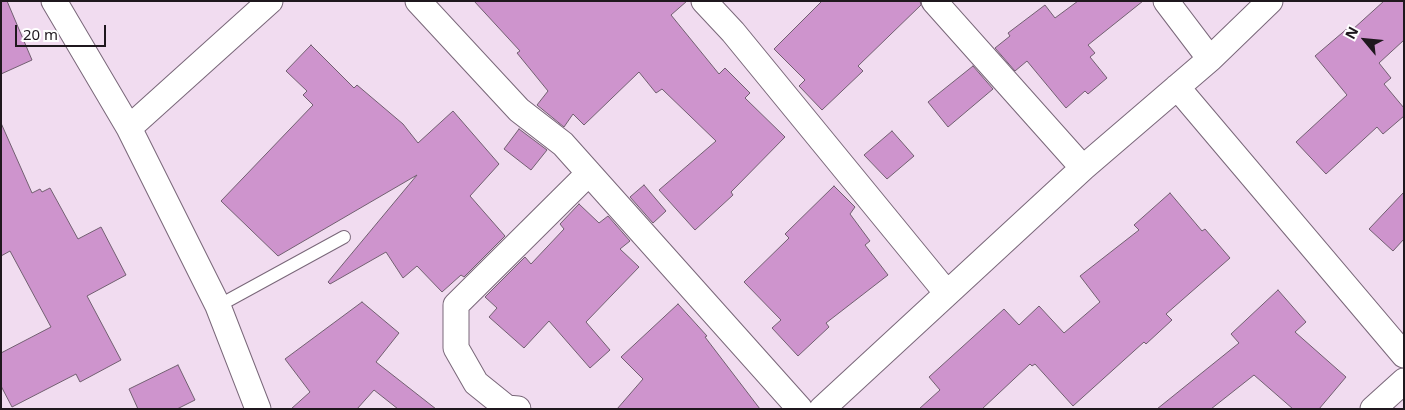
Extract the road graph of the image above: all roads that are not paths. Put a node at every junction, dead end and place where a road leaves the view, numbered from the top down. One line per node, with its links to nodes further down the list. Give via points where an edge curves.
1 (54, 1): 10 (street)
2 (270, 1): 10 (street)
3 (418, 1): 12 (street, via 520,110 563,144)
4 (704, 1): 14 (street)
5 (934, 1): 11 (street)
6 (1166, 1): 8 (street)
7 (1270, 1): 8 (street)
8 (1210, 59): 9 (street)
9 (1177, 87): 11 (street); 16 (street)
10 (129, 128): 15 (street)
11 (1083, 168): 14 (street)
12 (589, 173): 19 (street, via 456,305 456,348 476,383 507,408); 20 (street)
13 (344, 237): 15 (lane)
14 (946, 292): 21 (street)
15 (218, 306): 18 (street)
16 (1404, 355)
17 (1404, 381): 22 (street)
18 (258, 409)
19 (518, 409)
20 (800, 409)
21 (822, 409)
22 (1374, 409)

